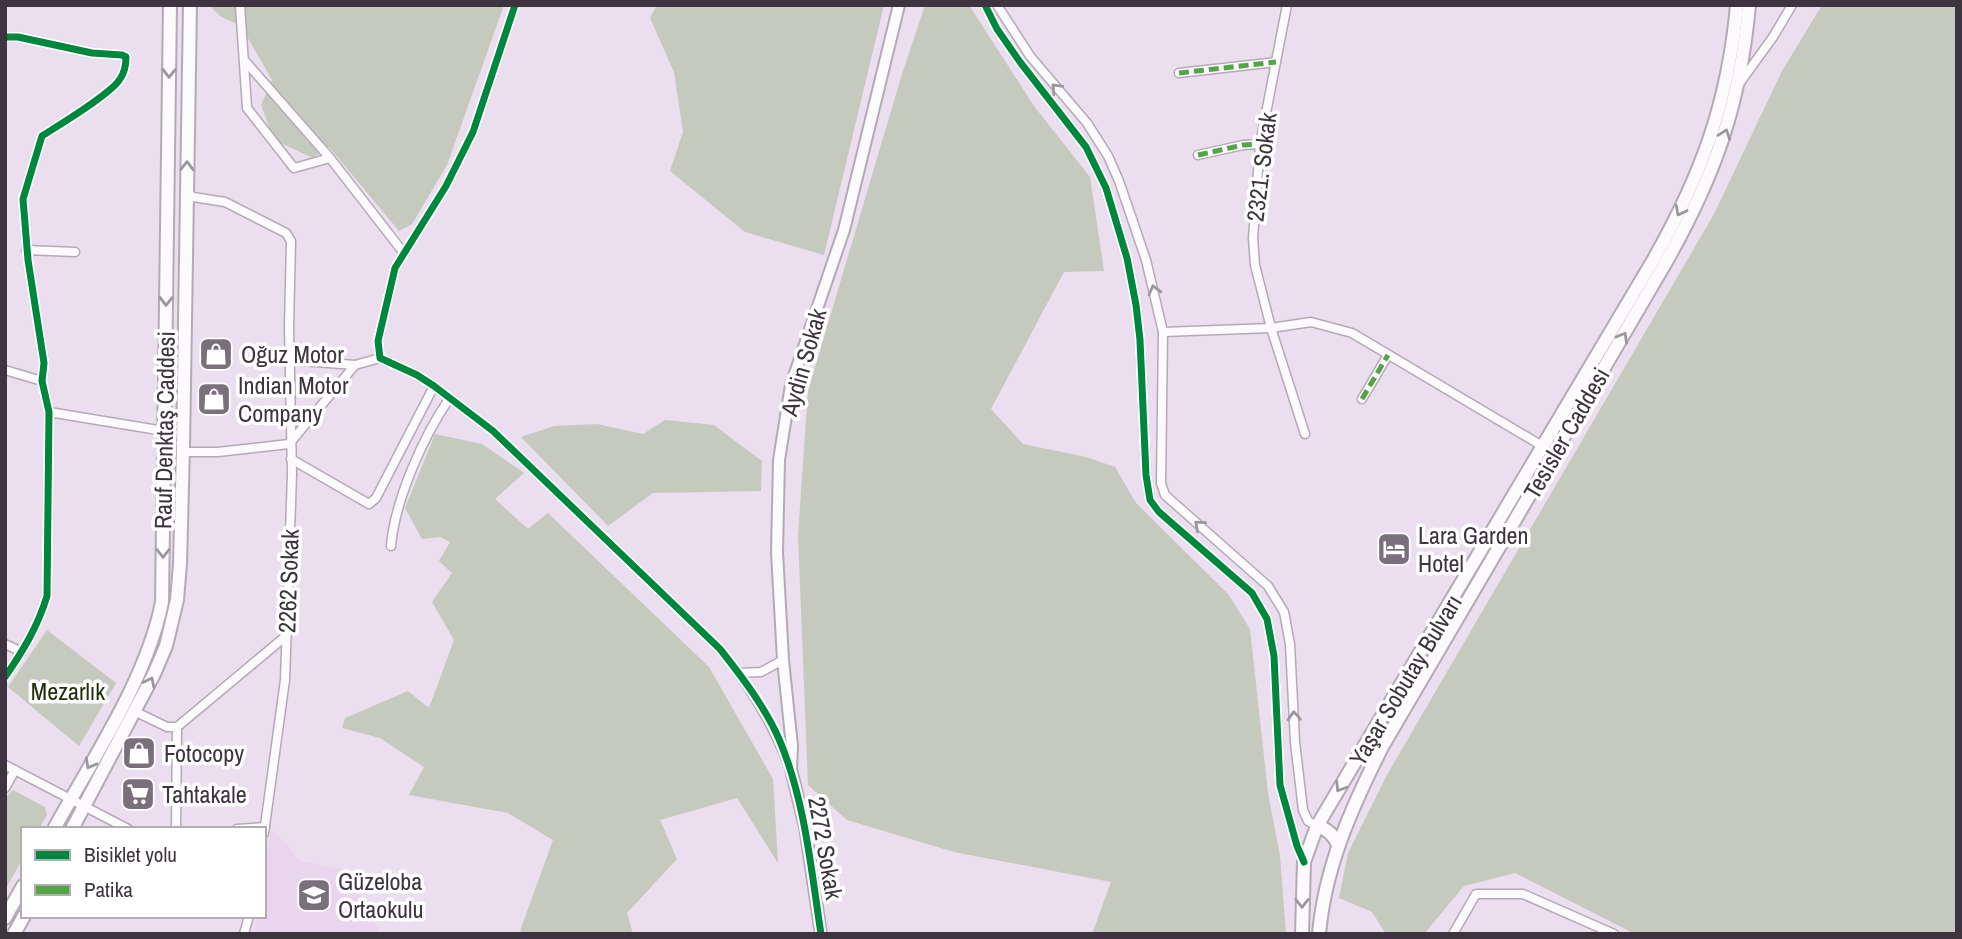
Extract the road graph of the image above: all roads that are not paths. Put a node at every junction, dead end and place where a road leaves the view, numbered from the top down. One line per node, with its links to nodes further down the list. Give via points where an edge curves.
1 (170, 5): 36 (main road, Rauf Denktaş Caddesi, one-way to 36)
2 (190, 5): 20 (main road, Rauf Denktaş Caddesi, one-way to 2)
3 (240, 5): 13 (street)
4 (515, 5): 23 (street, via 473,132 446,186)
5 (899, 5): 46 (street, Aydin Sokak, via 844,230 791,385 779,460 777,552)
6 (985, 5): 64 (street, via 1020,62 1086,147 1106,188 1136,305 1150,500 1252,593 1268,619 1280,785)
7 (997, 5): 25 (street, one-way to 7, via 1146,260 1108,156 1087,123 1030,56)
8 (1287, 5): 14 (street, 2321. Sokak)
9 (1737, 5): 39 (main road, Yaşar Sobutay Bulvarı, one-way to 39, via 1723,100 1696,179)
10 (1749, 5): 16 (main road, Tesisler Caddesi)
11 (1792, 5): 16 (street)
12 (5, 37): 21 (street, via 125,57 126,66 119,81 42,136 23,200)
13 (245, 61): 19 (street); 19 (street, via 247,108 294,168)
14 (1276, 62): 15 (street); 17 (street, 2321. Sokak)
15 (1179, 73)
16 (1739, 84): 63 (main road, Tesisler Caddesi, one-way to 16, via 1382,747 1686,228 1719,151)
17 (1260, 144): 18 (street); 24 (street, 2321. Sokak, via 1253,238)
18 (1198, 155)
19 (330, 158): 23 (street)
20 (187, 191): 28 (street, 2262 Sokak, via 193,197 225,202 286,233 291,241); 40 (main road, Rauf Denktaş Caddesi)
21 (26, 250): 22 (street); 31 (street, via 44,363)
22 (75, 252)
23 (404, 252): 27 (street, via 395,268 378,341)
24 (1271, 328): 25 (street); 26 (street, via 1311,322 1352,333); 37 (street, 2321. Sokak)
25 (1163, 332): 57 (street, one-way to 25, via 1303,810 1284,612 1268,586 1166,495 1161,483)
26 (1388, 355): 34 (street); 39 (street)
27 (380, 358): 29 (street); 32 (street)
28 (289, 360): 29 (street); 38 (street, 2262 Sokak)
29 (355, 365): 38 (street)
30 (5, 370): 31 (street)
31 (42, 381): 35 (street)
32 (434, 386): 33 (street); 41 (street, via 376,498 369,503)
33 (450, 399): 42 (street, via 433,423 403,494 393,521); 47 (street, via 494,431 720,649)
34 (1362, 399)
35 (49, 412): 36 (street); 45 (street, via 47,596)
36 (164, 431): 55 (main road, Rauf Denktaş Caddesi, one-way to 55, via 158,622 122,705)
37 (1305, 433)
38 (289, 444): 40 (street, via 218,452); 41 (street, 2262 Sokak)
39 (1544, 447): 57 (main road, Yaşar Sobutay Bulvarı, one-way to 57)
40 (183, 448): 49 (main road, Rauf Denktaş Caddesi, one-way to 40, via 166,646 177,600)
41 (290, 459): 43 (street, 2262 Sokak)
42 (391, 546)
43 (286, 636): 50 (street); 62 (street, 2262 Sokak, via 285,680)
44 (5, 644): 45 (street)
45 (22, 652): 48 (street)
46 (783, 660): 47 (street, via 761,672); 52 (street, Aydin Sokak)
47 (739, 673): 52 (street, via 778,737)
48 (5, 677)
49 (136, 712): 50 (street); 56 (main road, Rauf Denktaş Caddesi)
50 (177, 727): 61 (street)
51 (5, 765): 53 (street)
52 (791, 769): 71 (street, 2272 Sokak)
53 (15, 770): 54 (street); 55 (street)
54 (5, 788)
55 (70, 800): 56 (street); 58 (main road, Rauf Denktaş Caddesi)
56 (84, 807): 59 (main road, Rauf Denktaş Caddesi); 60 (street)
57 (1317, 826): 63 (main road, via 1329,831); 64 (main road, Yaşar Sobutay Bulvarı)
58 (55, 827)
59 (73, 827)
60 (124, 827)
61 (176, 827)
62 (265, 827)
63 (1338, 845): 65 (main road, Tesisler Caddesi)
64 (1304, 862): 65 (main road, via 1318,871); 72 (main road, Yaşar Sobutay Bulvarı, one-way to 72)
65 (1330, 867): 73 (main road, Tesisler Caddesi)
66 (21, 890): 67 (main road)
67 (5, 918)
68 (23, 918): 70 (main road)
69 (1611, 933): 74 (street, via 1523,894 1476,894)
70 (14, 934)
71 (821, 934)
72 (1302, 934)
73 (1319, 934)
74 (1453, 934)

